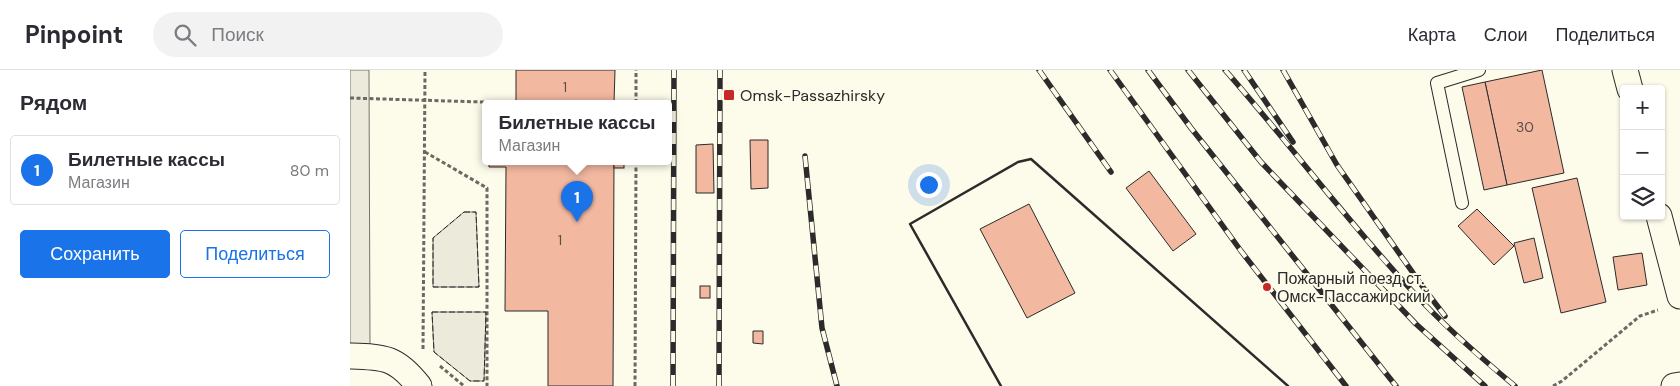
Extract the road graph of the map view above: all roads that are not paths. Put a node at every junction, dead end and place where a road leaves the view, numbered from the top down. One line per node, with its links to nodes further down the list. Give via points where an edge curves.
1 (1479, 70): 4 (lane, via 1437,84)
2 (1625, 70): 3 (street)
3 (1629, 85)
4 (1462, 203)
5 (1667, 227): 6 (street)
6 (1680, 296)
7 (350, 356): 9 (street, via 380,356 397,364)
8 (1680, 384): 10 (street)
9 (419, 386)
10 (1674, 386)

